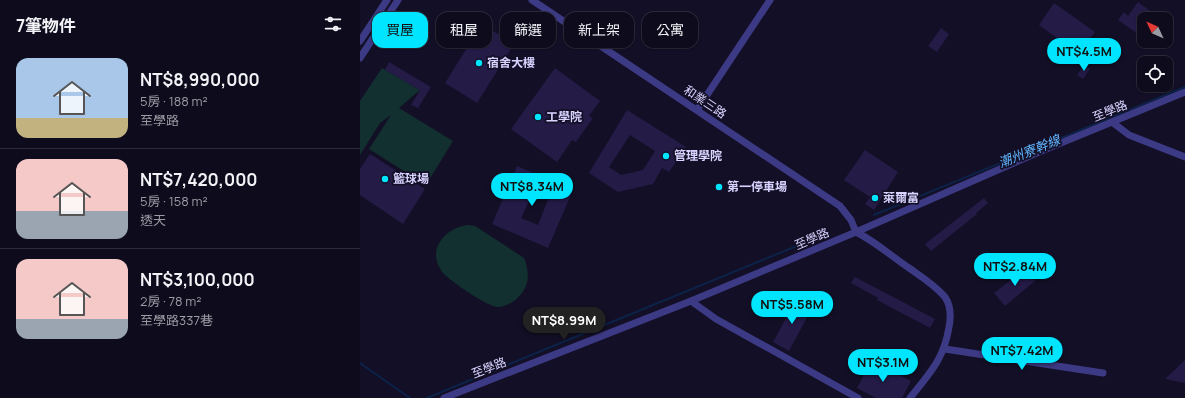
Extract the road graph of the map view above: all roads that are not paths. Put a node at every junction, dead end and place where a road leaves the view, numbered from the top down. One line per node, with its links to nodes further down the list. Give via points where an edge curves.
1 (387, 0): 5 (street)
2 (398, 0): 6 (street)
3 (532, 0): 8 (street, 和業三路)
4 (770, 0): 8 (street)
5 (360, 41)
6 (360, 58)
7 (1185, 92): 9 (street, 至學路)
8 (697, 110): 11 (street, 和業三路, via 840,206 851,220)
9 (1112, 122): 10 (street, via 1129,135); 11 (street, 至學路)
10 (1185, 157)
11 (856, 232): 12 (street, 至學路); 13 (street, via 874,241 935,286 946,298 950,320)
12 (691, 301): 15 (street, 至學路); 16 (street, via 716,319)
13 (945, 348): 14 (street); 17 (street, via 926,380)
14 (1103, 373)
15 (444, 398)
16 (858, 398)
17 (910, 398)

